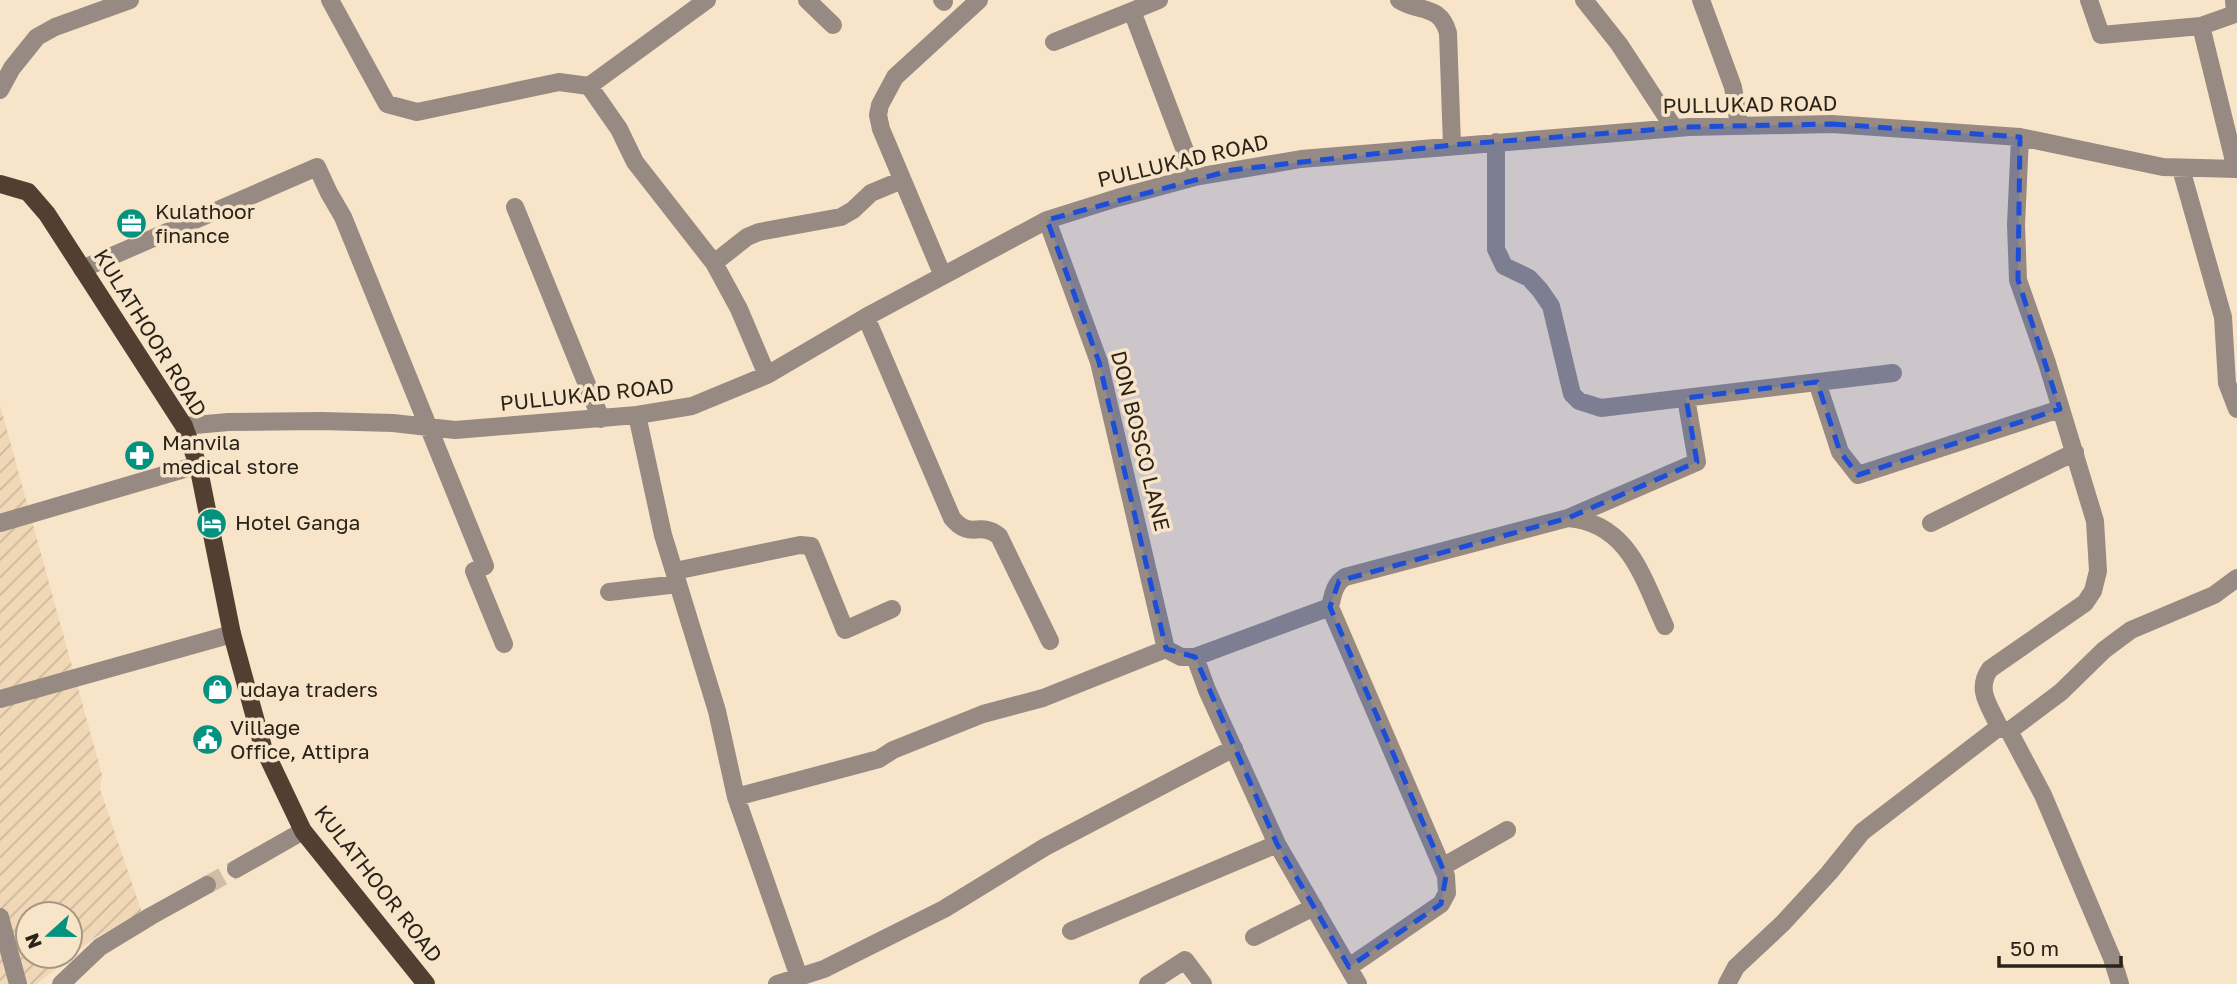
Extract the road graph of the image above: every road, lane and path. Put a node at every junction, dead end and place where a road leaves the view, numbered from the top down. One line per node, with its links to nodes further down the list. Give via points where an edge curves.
1 (130, 0): 17 (street, via 37,37)
2 (330, 0): 16 (street, via 387,104 417,112 559,82)
3 (807, 0): 13 (street)
4 (979, 0): 26 (street, via 895,76 884,94 879,122)
5 (1159, 0): 12 (street)
6 (1399, 0): 22 (street, via 1440,15 1446,24)
7 (1584, 0): 19 (street)
8 (1701, 0): 18 (street, via 1733,87)
9 (2090, 0): 14 (street, via 2101,35)
10 (2234, 0): 14 (street, via 2235,14)
11 (699, 2): 16 (street)
12 (1132, 12): 15 (street); 25 (street)
13 (832, 25)
14 (2201, 26): 24 (street)
15 (1054, 42)
16 (589, 86): 30 (street, via 635,162)
17 (0, 90)
18 (1739, 125): 19 (street, PULLUKAD ROAD); 20 (street, PULLUKAD ROAD, via 1832,124)
19 (1674, 128): 21 (street, PULLUKAD ROAD)
20 (2020, 137): 23 (street, PULLUKAD ROAD); 38 (street, via 2018,280)
21 (1496, 142): 22 (street, PULLUKAD ROAD); 37 (street, via 1496,249 1504,266 1529,278 1551,306 1572,394 1601,408)
22 (1452, 145): 25 (street, PULLUKAD ROAD, via 1301,159)
23 (2181, 169): 24 (street, PULLUKAD ROAD); 39 (street, via 2222,317 2227,383)
24 (2236, 169)
25 (1195, 177): 29 (street, PULLUKAD ROAD)
26 (902, 180): 30 (street, via 871,193 841,217 747,237); 32 (street)
27 (0, 184): 31 (main road, KULATHOOR ROAD, via 29,192)
28 (515, 207): 41 (street)
29 (1046, 220): 32 (street, PULLUKAD ROAD); 58 (street, DON BOSCO LANE, via 1099,362)
30 (714, 263): 35 (street)
31 (82, 269): 42 (main road, KULATHOOR ROAD); 43 (street, via 317,167 343,217)
32 (943, 276): 33 (street, PULLUKAD ROAD)
33 (866, 317): 35 (street, PULLUKAD ROAD); 56 (street, via 952,518 960,527 992,530 999,536)
34 (1893, 373): 36 (street)
35 (766, 375): 40 (street, PULLUKAD ROAD, via 692,406)
36 (1817, 382): 37 (street); 38 (street, via 1840,452 1858,475)
37 (1686, 398): 46 (street, via 1697,462)
38 (2060, 409): 44 (street)
39 (2237, 409)
40 (637, 415): 41 (street, PULLUKAD ROAD); 49 (street, via 663,535)
41 (601, 419): 43 (street, PULLUKAD ROAD)
42 (184, 426): 43 (street, PULLUKAD ROAD, via 321,421); 45 (main road, KULATHOOR ROAD)
43 (430, 428): 57 (street, via 485,566 474,571)
44 (2075, 453): 48 (street); 61 (street, via 2095,521 2098,570 2093,592 2074,613 1990,669 1983,692)
45 (198, 465): 47 (street); 55 (main road, KULATHOOR ROAD)
46 (1568, 519): 52 (street, via 1345,577 1334,588); 54 (street, via 1594,524 1626,546)
47 (0, 523)
48 (1931, 523)
49 (677, 577): 51 (street); 53 (street, via 787,547 811,546 845,630); 63 (street, via 717,711)
50 (2237, 578): 61 (street, via 2214,595 2131,629 2061,692)
51 (609, 592)
52 (1330, 607): 59 (street); 67 (street)
53 (891, 609)
54 (1665, 626)
55 (232, 634): 60 (street); 65 (main road, KULATHOOR ROAD, via 263,747)
56 (1049, 641)
57 (504, 644)
58 (1167, 649): 59 (street, via 1181,657); 63 (street, via 1043,698 983,714 879,759)
59 (1195, 657): 62 (street)
60 (0, 699)
61 (2004, 729): 83 (street, via 1862,832 1820,883 1736,967); 84 (street, via 2043,795)
62 (1234, 748): 66 (street); 75 (street, via 1045,847 944,909)
63 (736, 797): 75 (street)
64 (1507, 830): 67 (street)
65 (303, 831): 68 (street); 78 (main road, KULATHOOR ROAD)
66 (1277, 844): 70 (street); 72 (street)
67 (1442, 867): 74 (street, via 1447,893 1441,904)
68 (236, 869)
69 (207, 885): 77 (street, via 100,947)
70 (1314, 907): 73 (street); 74 (street)
71 (0, 917): 76 (street)
72 (1071, 931)
73 (1254, 937)
74 (1349, 967): 82 (street)
75 (799, 977): 79 (street)
76 (18, 984)
77 (61, 984)
78 (426, 984)
79 (777, 984)
80 (1148, 984): 81 (street, via 1185,960)
81 (1203, 984)
82 (1358, 984)
83 (1727, 984)
84 (2120, 984)

